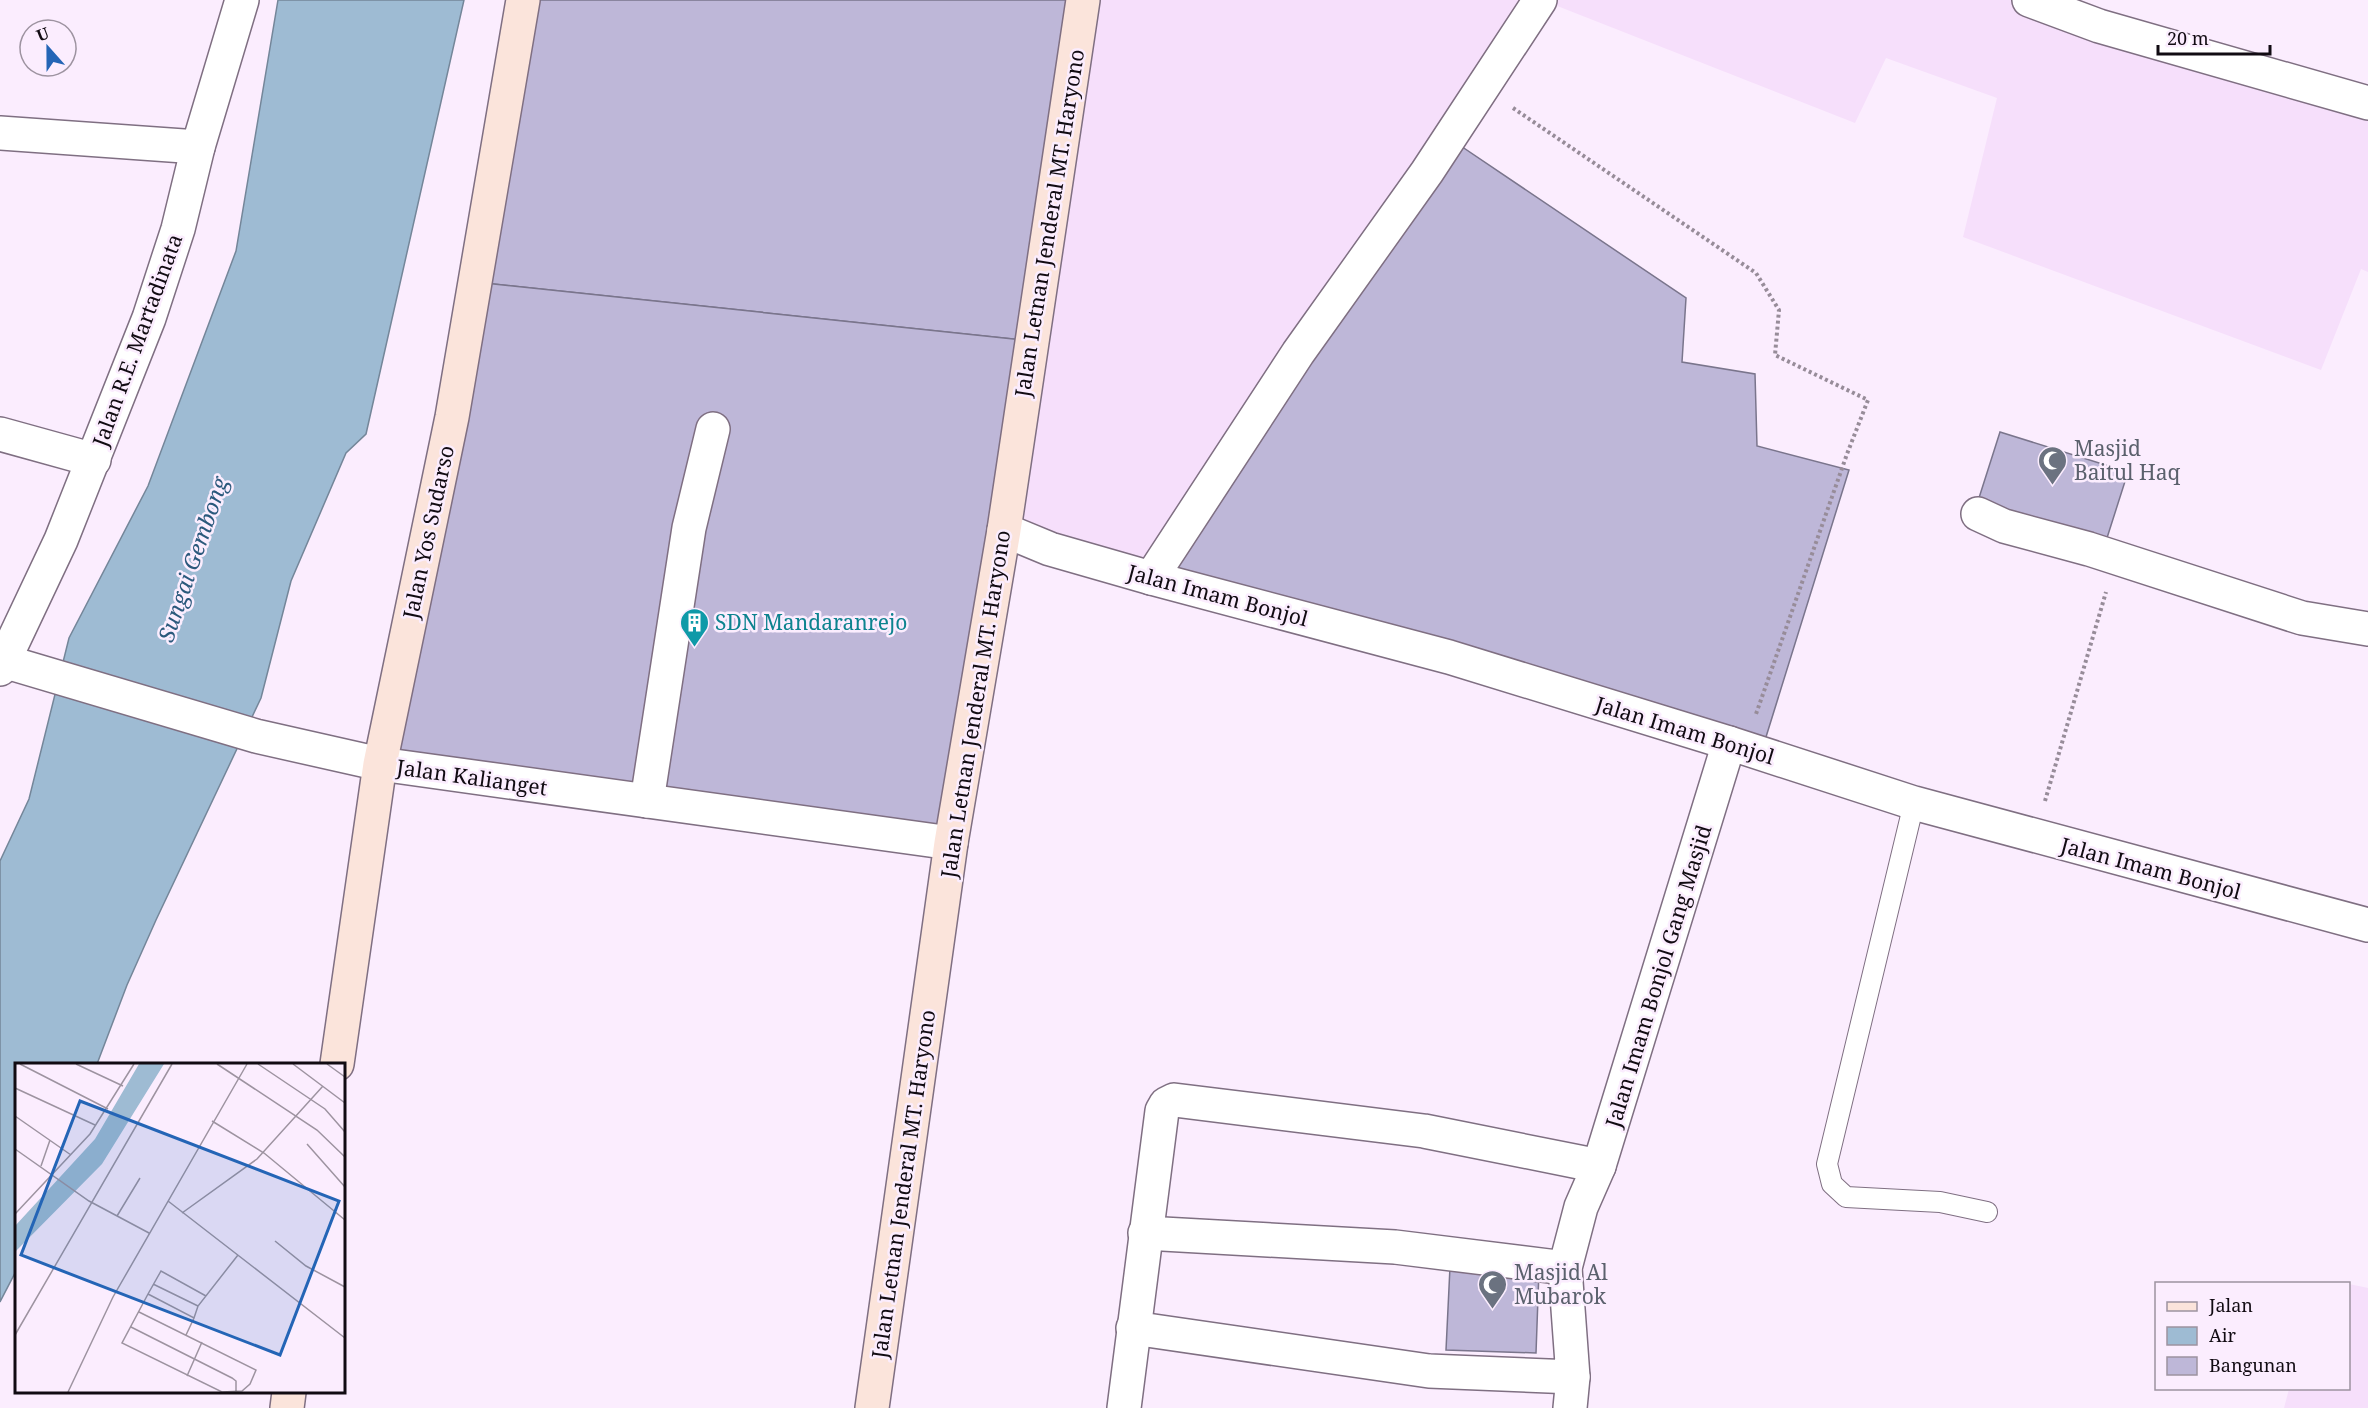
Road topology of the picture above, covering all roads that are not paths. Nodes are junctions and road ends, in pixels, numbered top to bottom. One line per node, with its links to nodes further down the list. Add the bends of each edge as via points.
1 (242, 0): 8 (street, Jalan R.E. Martadinata)
2 (524, 0): 18 (main road, Jalan Yos Sudarso, via 452,417)
3 (1083, 0): 13 (main road, Jalan Letnan Jenderal MT. Haryono)
4 (1540, 0): 14 (street, via 1427,172 1298,353)
5 (2029, 0): 6 (street, via 2099,26)
6 (2368, 102)
7 (0, 133): 8 (street)
8 (198, 147): 11 (street, Jalan R.E. Martadinata, via 153,307)
9 (712, 429): 19 (street, via 689,528)
10 (0, 434): 11 (street)
11 (94, 460): 16 (street, Jalan R.E. Martadinata, via 61,540)
12 (1978, 514): 15 (street, via 2004,526 2302,618)
13 (1004, 530): 14 (street, Jalan Imam Bonjol, via 1050,549); 21 (main road, Jalan Letnan Jenderal MT. Haryono)
14 (1151, 578): 17 (street, Jalan Imam Bonjol, via 1449,657)
15 (2368, 629)
16 (1, 663): 18 (street, Jalan Kalianget, via 256,736)
17 (1737, 745): 20 (street, Jalan Imam Bonjol); 24 (street, Jalan Imam Bonjol Gang Masjid)
18 (380, 764): 19 (street, Jalan Kalianget); 23 (main road, Jalan Yos Sudarso)
19 (647, 801): 21 (street, Jalan Kalianget)
20 (1914, 804): 22 (street, Jalan Imam Bonjol); 25 (lane, via 1827,1164 1832,1184 1846,1197 1940,1202)
21 (951, 843): 32 (main road, Jalan Letnan Jenderal MT. Haryono)
22 (2368, 925)
23 (337, 1063)
24 (1599, 1166): 26 (street, via 1425,1131 1174,1100 1162,1111); 27 (street, Jalan Imam Bonjol Gang Masjid, via 1581,1207)
25 (1987, 1212)
26 (1145, 1233): 27 (street, via 1395,1247); 28 (street)
27 (1565, 1268): 30 (street, Jalan Imam Bonjol Gang Masjid)
28 (1133, 1328): 30 (street); 33 (street)
29 (289, 1393): 31 (main road)
30 (1571, 1393)
31 (287, 1408)
32 (872, 1408)
33 (1124, 1408)

